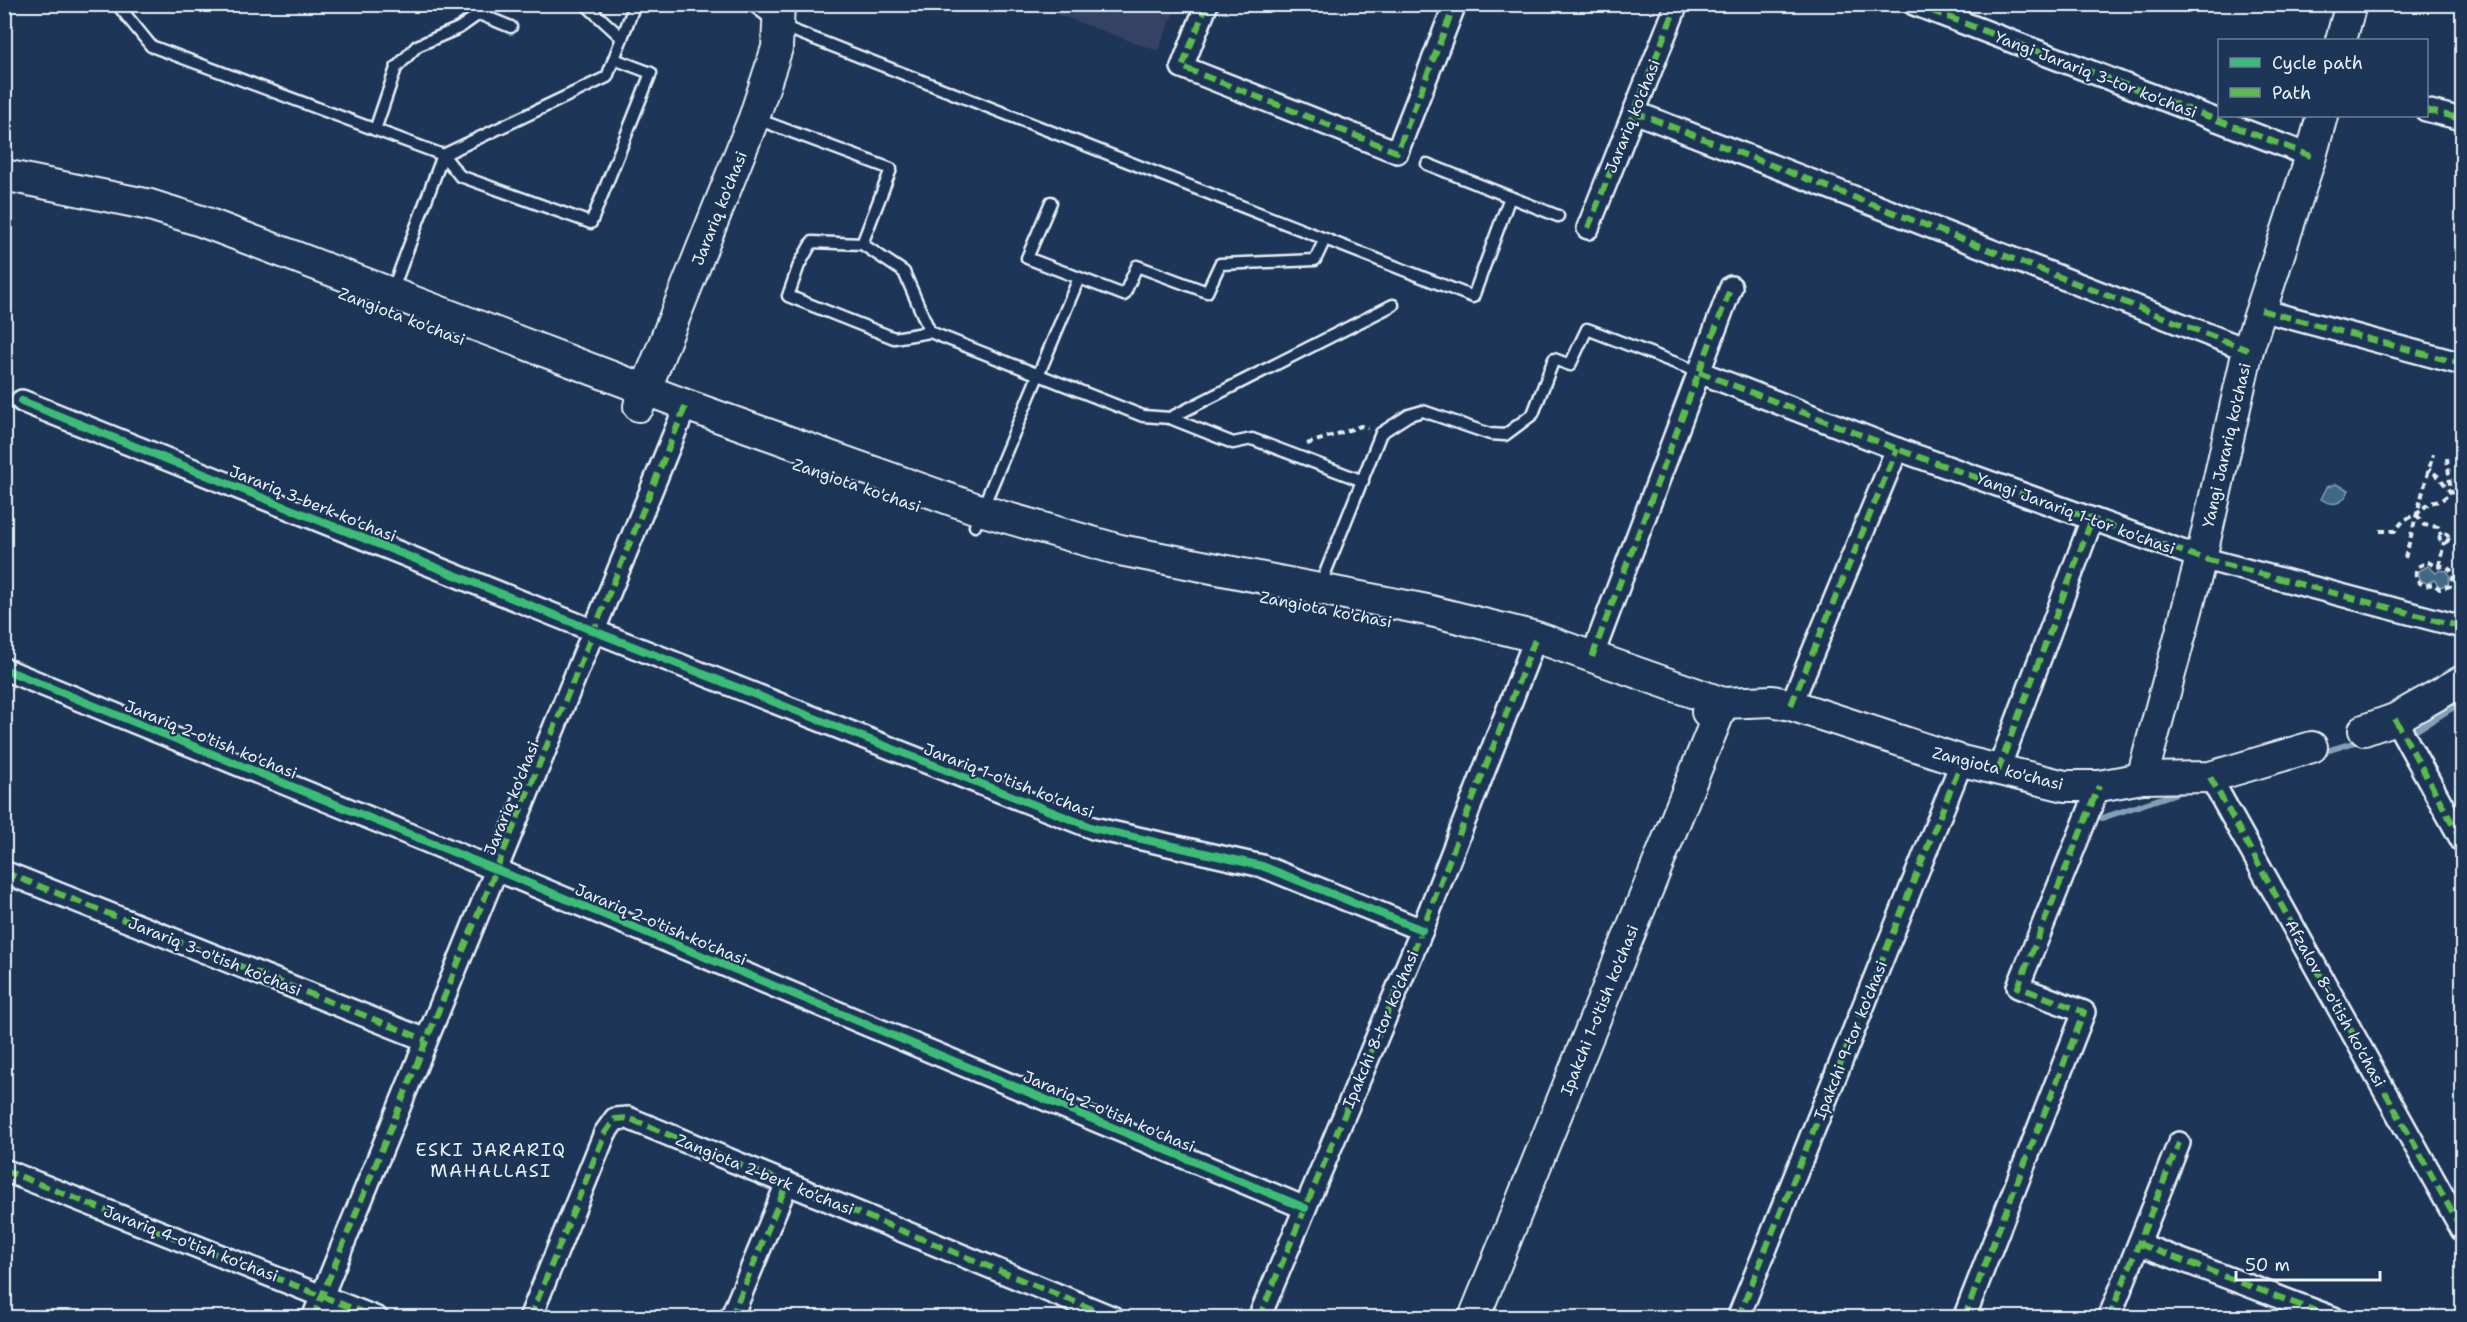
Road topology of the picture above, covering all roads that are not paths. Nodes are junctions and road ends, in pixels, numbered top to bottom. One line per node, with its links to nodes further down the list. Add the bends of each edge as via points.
1 (117, 4): 21 (lane, via 151,46)
2 (585, 4): 13 (lane)
3 (635, 4): 13 (lane)
4 (751, 4): 11 (lane)
5 (1207, 4): 6 (street, via 1182,67 1397,152)
6 (1455, 4)
7 (1677, 4): 17 (street, Jarariq ko'chasi)
8 (1914, 4): 23 (street, Yangi Jarariq 3-tor ko'chasi)
9 (2351, 4): 14 (main road)
10 (480, 9): 12 (lane); 21 (lane, via 459,28 417,46 396,68)
11 (779, 15): 19 (main road, Jarariq ko'chasi, via 774,57); 31 (lane)
12 (511, 27)
13 (622, 39): 15 (lane)
14 (2341, 39)
15 (614, 59): 22 (lane, via 607,77); 22 (lane, via 651,73 591,223 460,176)
16 (2428, 110): 20 (street)
17 (1634, 112): 30 (street, Jarariq ko'chasi); 39 (street)
18 (2322, 117): 23 (main road, Yangi Jarariq ko'chasi)
19 (754, 118): 32 (lane, via 891,169); 43 (main road, Jarariq ko'chasi)
20 (2463, 119)
21 (375, 130): 22 (lane)
22 (443, 155): 35 (lane)
23 (2311, 156): 37 (main road, Yangi Jarariq ko'chasi)
24 (1427, 164): 27 (lane)
25 (4, 175): 35 (main road, Zangiota ko'chasi, via 150,205 201,221)
26 (4, 192): 35 (main road, Zangiota ko'chasi, via 143,220)
27 (1510, 197): 29 (lane); 31 (lane, via 1473,297)
28 (1051, 202): 33 (lane, via 1027,258)
29 (1558, 216)
30 (1588, 228)
31 (1325, 239): 33 (lane, via 1315,260 1220,264 1207,292 1137,266 1124,295)
32 (862, 244): 38 (lane, via 904,272); 38 (lane, via 812,242 788,296 894,338)
33 (1079, 278): 42 (lane)
34 (1731, 287): 41 (street)
35 (389, 302): 43 (main road, Zangiota ko'chasi)
36 (1393, 305): 46 (lane)
37 (2261, 310): 39 (main road, Yangi Jarariq ko'chasi); 40 (street)
38 (930, 332): 42 (lane)
39 (2248, 350): 51 (main road, Yangi Jarariq ko'chasi)
40 (2463, 364)
41 (1699, 372): 47 (street, Yangi Jarariq 1-tor ko'chasi); 48 (lane, via 1587,329 1570,365 1554,359 1533,414 1505,435 1490,434 1423,411 1409,415 1381,433); 56 (street)
42 (1038, 374): 46 (lane, via 1143,416); 49 (lane)
43 (642, 398): 45 (main road, Zangiota ko'chasi)
44 (22, 401): 54 (street, Jarariq 3-berk ko'chasi)
45 (683, 413): 49 (main road, Zangiota ko'chasi); 54 (street, Jarariq ko'chasi)
46 (1170, 418): 48 (lane, via 1233,443 1252,439)
47 (1897, 448): 50 (street, Yangi Jarariq 1-tor ko'chasi); 59 (street)
48 (1363, 481): 52 (lane)
49 (977, 518): 52 (main road, Zangiota ko'chasi)
50 (2092, 519): 51 (street, Yangi Jarariq 1-tor ko'chasi); 65 (street)
51 (2201, 558): 53 (street, Yangi Jarariq 1-tor ko'chasi); 67 (main road, Yangi Jarariq ko'chasi)
52 (1316, 597): 55 (main road, Zangiota ko'chasi, via 1427,610)
53 (2463, 627)
54 (594, 630): 70 (street, Jarariq ko'chasi); 72 (street, Jarariq 1-o'tish ko'chasi, via 1094,828 1262,866)
55 (1533, 645): 56 (main road, Zangiota ko'chasi); 60 (main road, Zangiota ko'chasi); 72 (street, Ipakchi 8-tor ko'chasi)
56 (1593, 657): 60 (main road, Zangiota ko'chasi)
57 (4, 669): 70 (street, Jarariq 2-o'tish ko'chasi)
58 (2463, 681): 61 (main road)
59 (1791, 705): 60 (main road, Zangiota ko'chasi, via 1772,701); 64 (main road, Zangiota ko'chasi)
60 (1711, 710): 87 (main road, Ipakchi 1-o'tish ko'chasi); 88 (main road, Ipakchi 1-o'tish ko'chasi)
61 (2395, 719): 62 (main road); 69 (street)
62 (2364, 730)
63 (2312, 747): 66 (main road, Zangiota ko'chasi)
64 (1962, 761): 65 (main road, Zangiota ko'chasi); 89 (street, Ipakchi 9-tor ko'chasi)
65 (1998, 771): 68 (main road, Zangiota ko'chasi, via 2065,786)
66 (2210, 777): 67 (main road, Zangiota ko'chasi); 78 (street, Afzalov 8-o'tish ko'chasi)
67 (2142, 778): 68 (main road, Zangiota ko'chasi)
68 (2099, 786): 90 (street, via 2018,987 2084,1012)
69 (2463, 841)
70 (497, 870): 73 (street, Jarariq ko'chasi); 77 (street, Jarariq 2-o'tish ko'chasi)
71 (4, 872): 73 (street, Jarariq 3-o'tish ko'chasi)
72 (1422, 930): 77 (street, Ipakchi 8-tor ko'chasi)
73 (426, 1040): 80 (street, Jarariq ko'chasi)
74 (2180, 1143): 79 (street)
75 (4, 1170): 80 (street, Jarariq 4-o'tish ko'chasi)
76 (787, 1183): 83 (street, Zangiota 2-berk ko'chasi, via 628,1118 615,1119 605,1133); 84 (street); 85 (street, Zangiota 2-berk ko'chasi)
77 (1305, 1208): 86 (street, Ipakchi 8-tor ko'chasi)
78 (2463, 1230)
79 (2139, 1244): 91 (street); 92 (street)
80 (322, 1295): 81 (street, Jarariq ko'chasi); 82 (street, Jarariq 4-o'tish ko'chasi)
81 (312, 1317)
82 (377, 1317)
83 (530, 1317)
84 (731, 1317)
85 (1114, 1317)
86 (1259, 1317)
87 (1456, 1317)
88 (1474, 1317)
89 (1738, 1317)
90 (1964, 1317)
91 (2109, 1317)
92 (2334, 1317)

